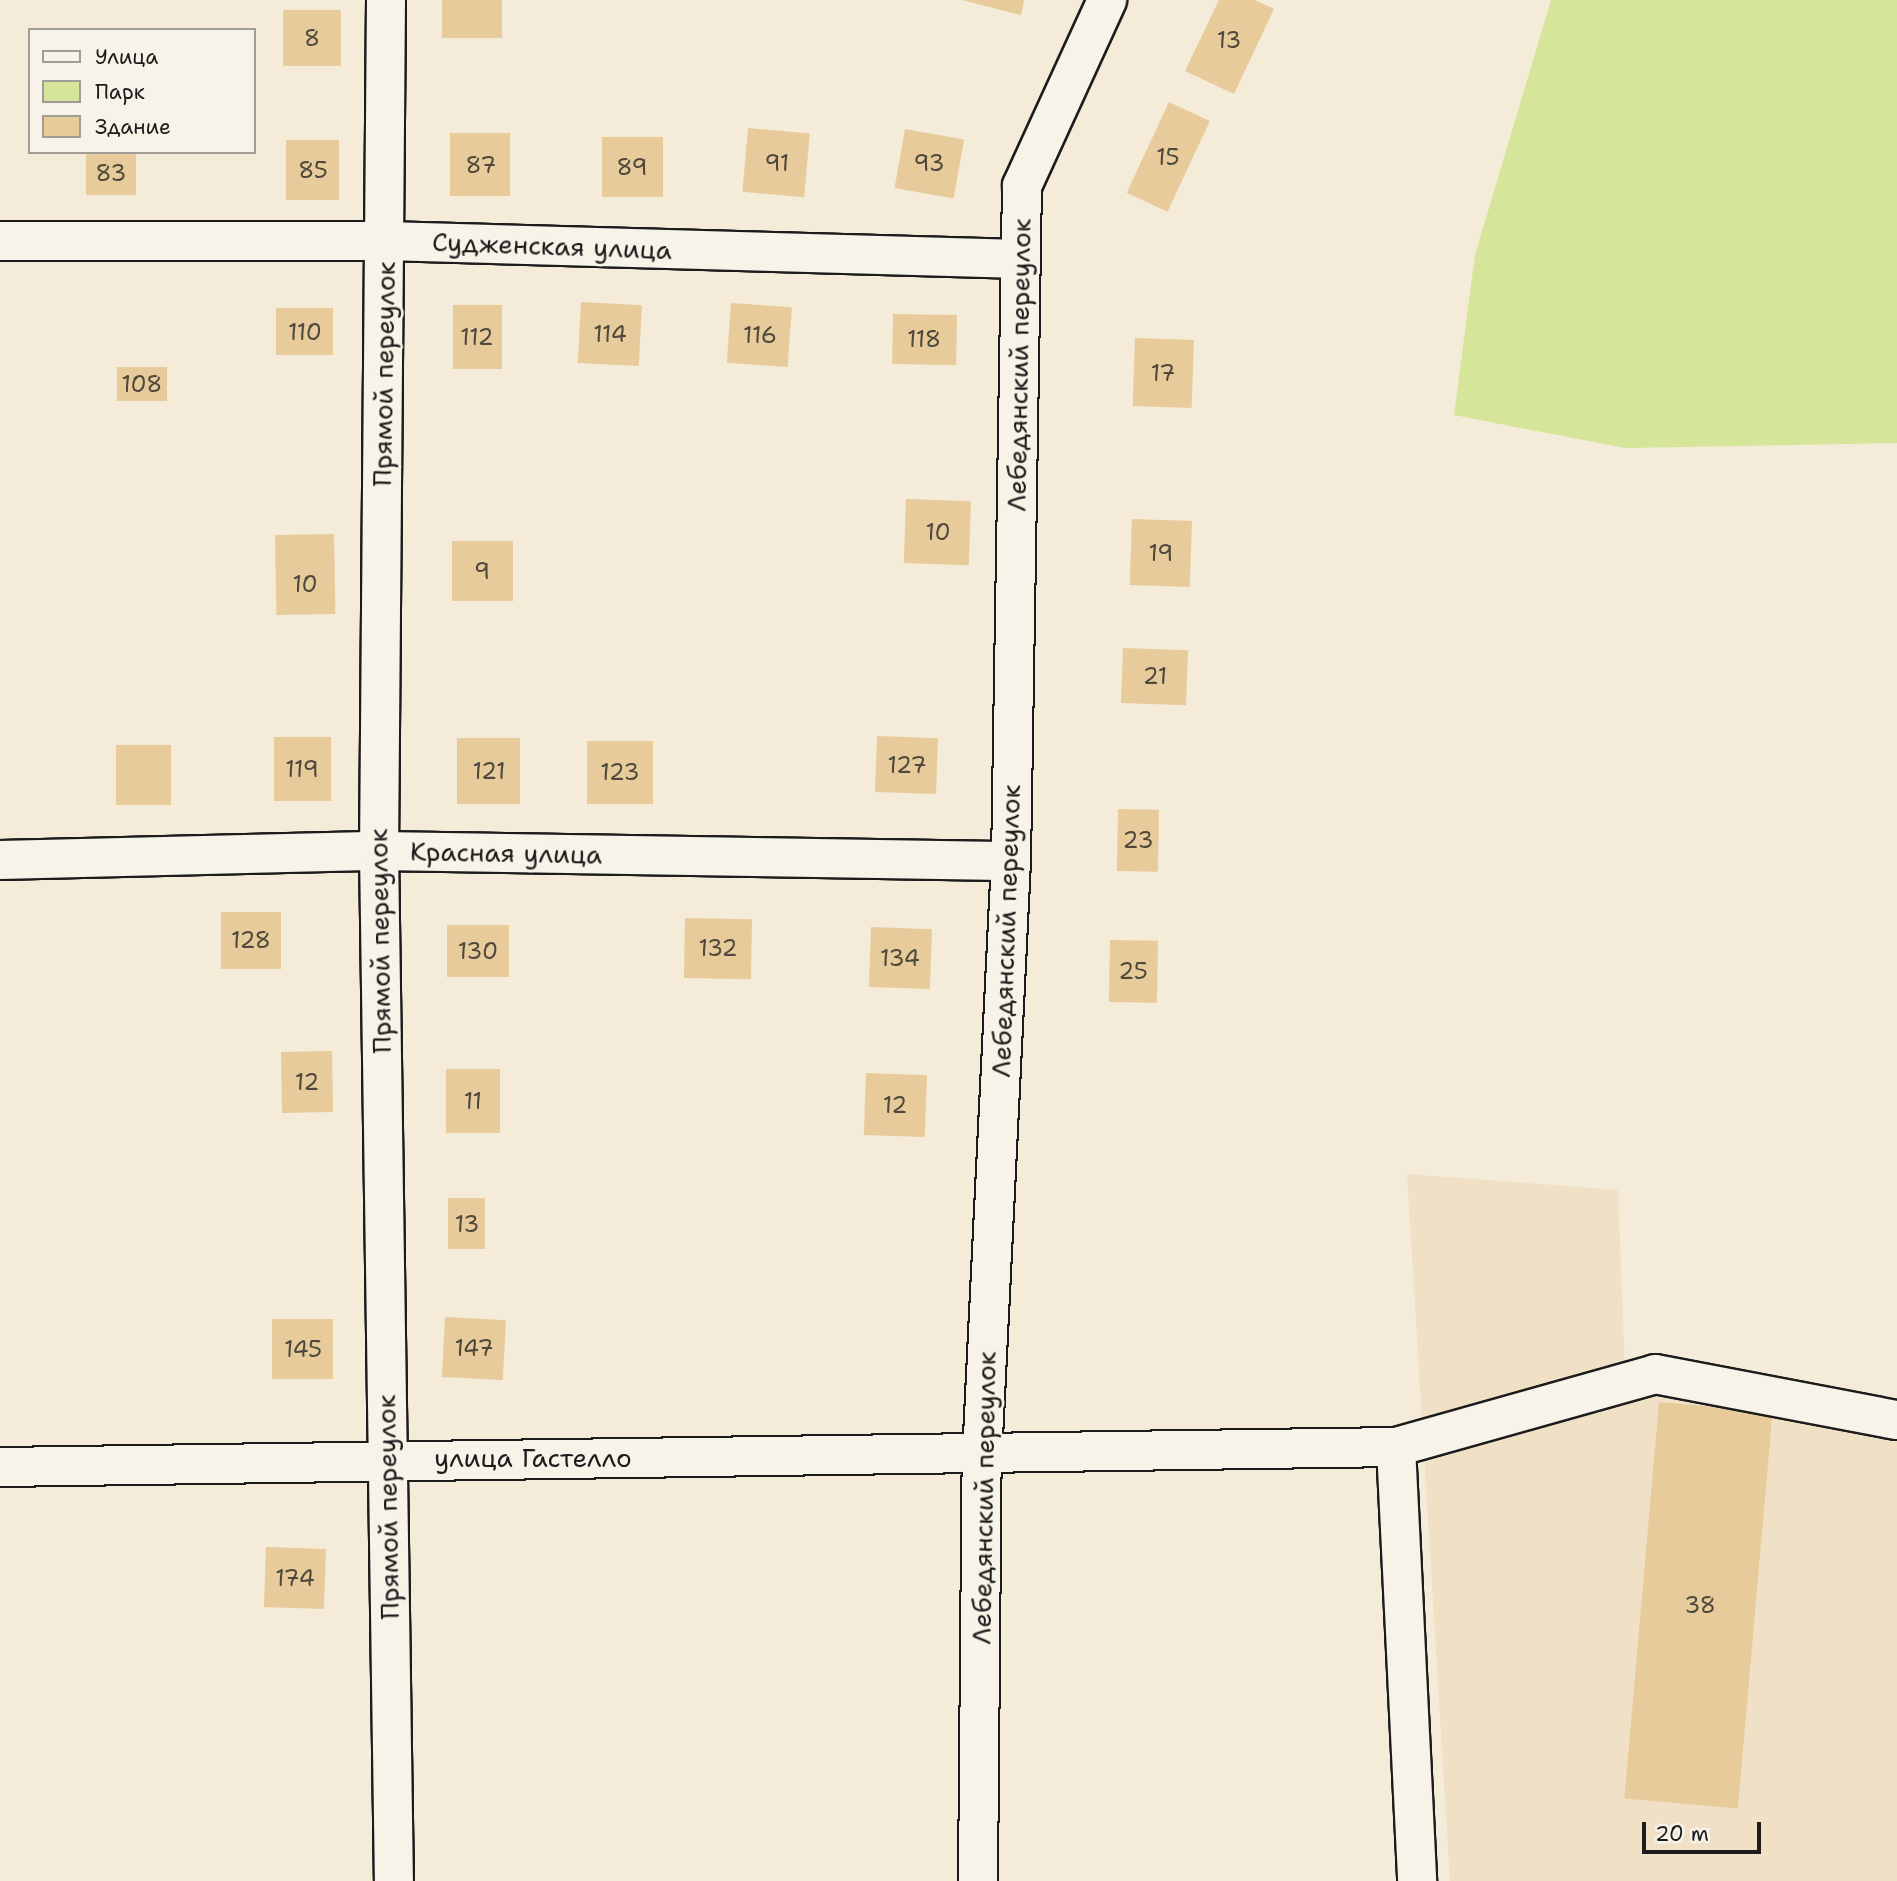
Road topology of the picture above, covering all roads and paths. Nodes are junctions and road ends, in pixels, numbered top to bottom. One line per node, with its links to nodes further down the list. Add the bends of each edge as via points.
1 (386, 0): 4 (street, Прямой переулок)
2 (1107, 0): 5 (street, Лебедянский переулок, via 1022,186)
3 (0, 241): 4 (street, Судженская улица)
4 (385, 241): 5 (street, Судженская улица); 6 (street, Прямой переулок)
5 (1021, 260): 8 (street, Лебедянский переулок)
6 (379, 851): 7 (street, Красная улица); 8 (street, Красная улица); 11 (street, Прямой переулок)
7 (0, 860)
8 (1012, 861): 12 (street, Лебедянский переулок)
9 (1897, 1420): 10 (street, улица Гастелло, via 1655,1374)
10 (1396, 1447): 12 (street, улица Гастелло); 16 (street)
11 (387, 1458): 12 (street, улица Гастелло); 13 (street, улица Гастелло); 14 (street, Прямой переулок)
12 (982, 1458): 15 (street, Лебедянский переулок)
13 (0, 1467)
14 (394, 1881)
15 (978, 1881)
16 (1417, 1881)

